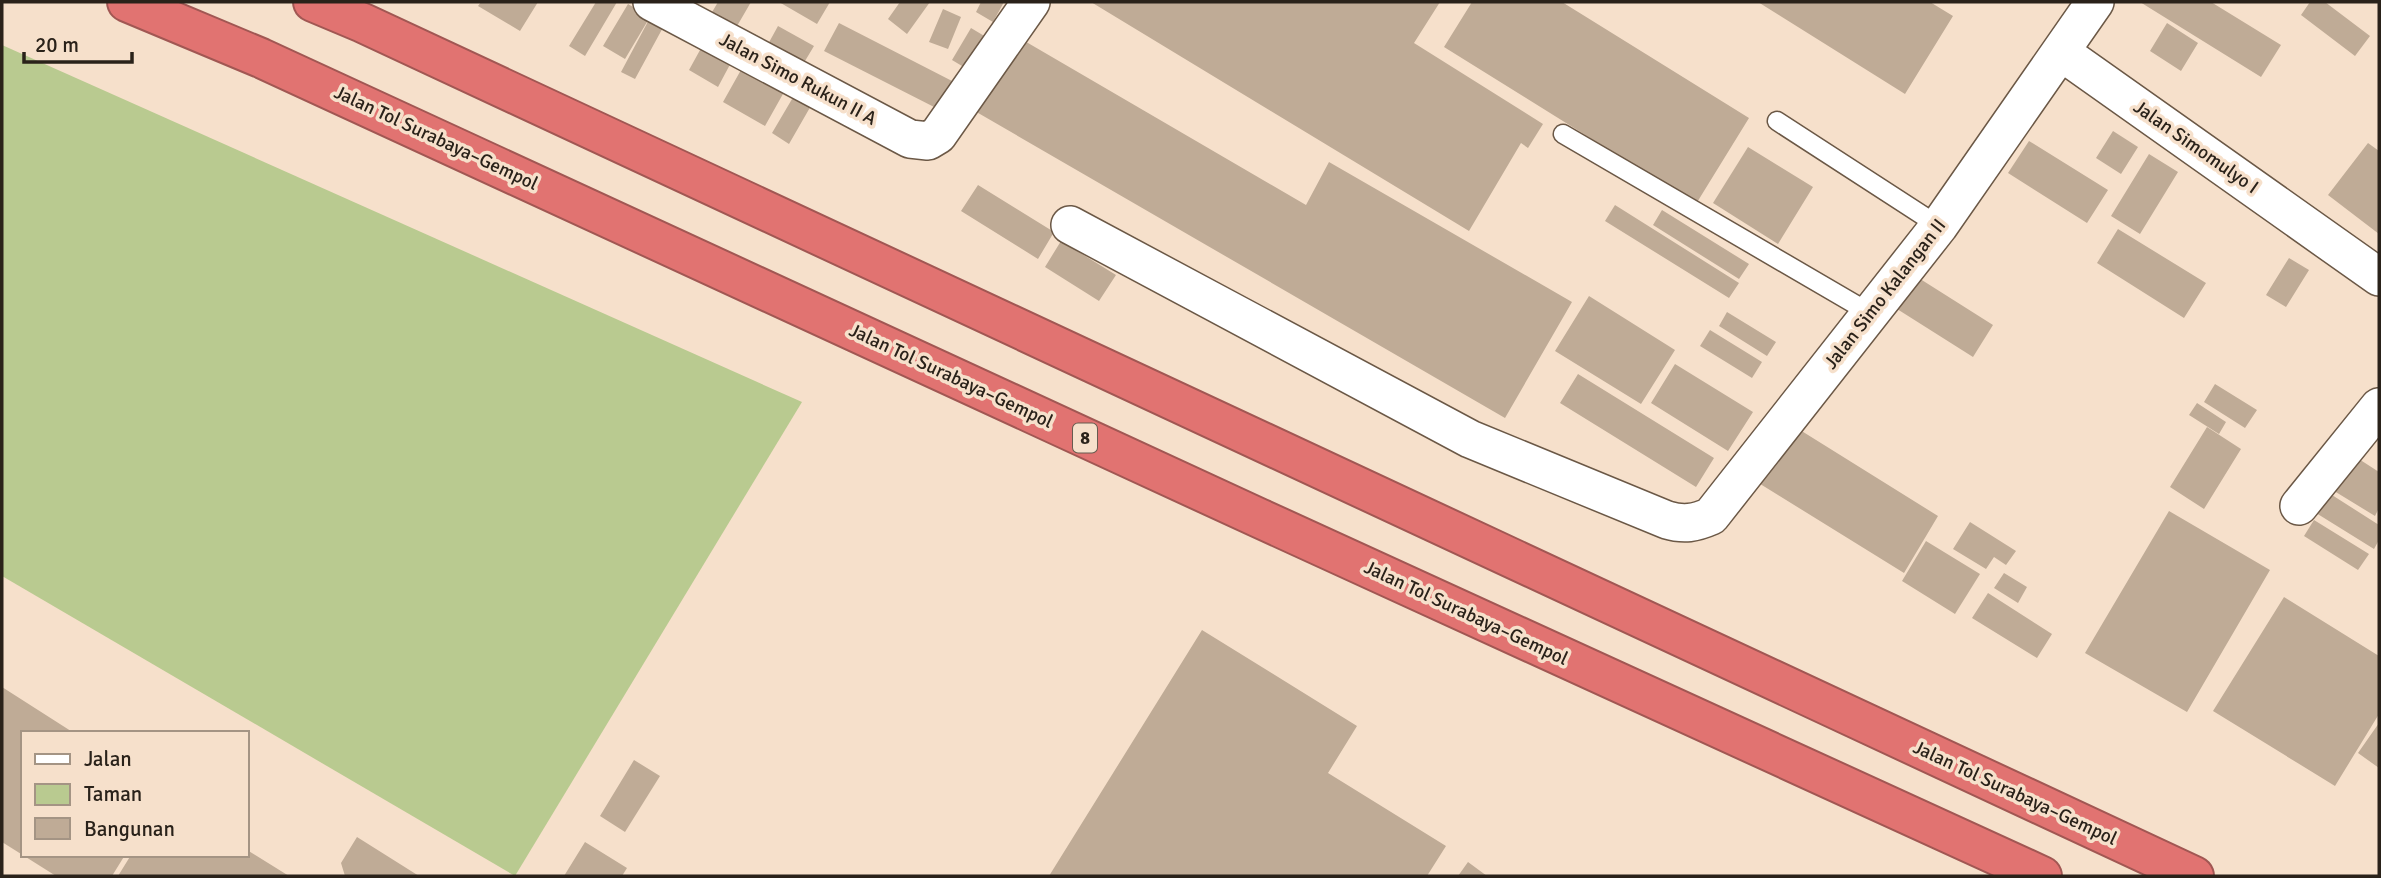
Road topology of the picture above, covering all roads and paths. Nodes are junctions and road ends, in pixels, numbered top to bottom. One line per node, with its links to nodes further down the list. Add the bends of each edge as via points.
1 (127, 2): 15 (highway, Jalan Tol Surabaya–Gempol / 8, via 261,58)
2 (313, 2): 16 (highway, Jalan Tol Surabaya–Gempol)
3 (1029, 2): 5 (street, Jalan Simo Rukun II A, via 939,135 928,141 910,139)
4 (2095, 2): 6 (street)
5 (666, 5)
6 (2061, 51): 10 (street, Jalan Simo Kalangan II); 11 (street, Jalan Simomulyo I)
7 (1777, 121): 10 (lane)
8 (1563, 134): 12 (lane)
9 (1070, 225): 12 (street, Jalan Simo Kalangan II, via 1470,439 1680,524 1711,516)
10 (1939, 226): 12 (street, Jalan Simo Kalangan II)
11 (2379, 277)
12 (1870, 313)
13 (2379, 407): 14 (street)
14 (2299, 506)
15 (2042, 876)
16 (2194, 876)

